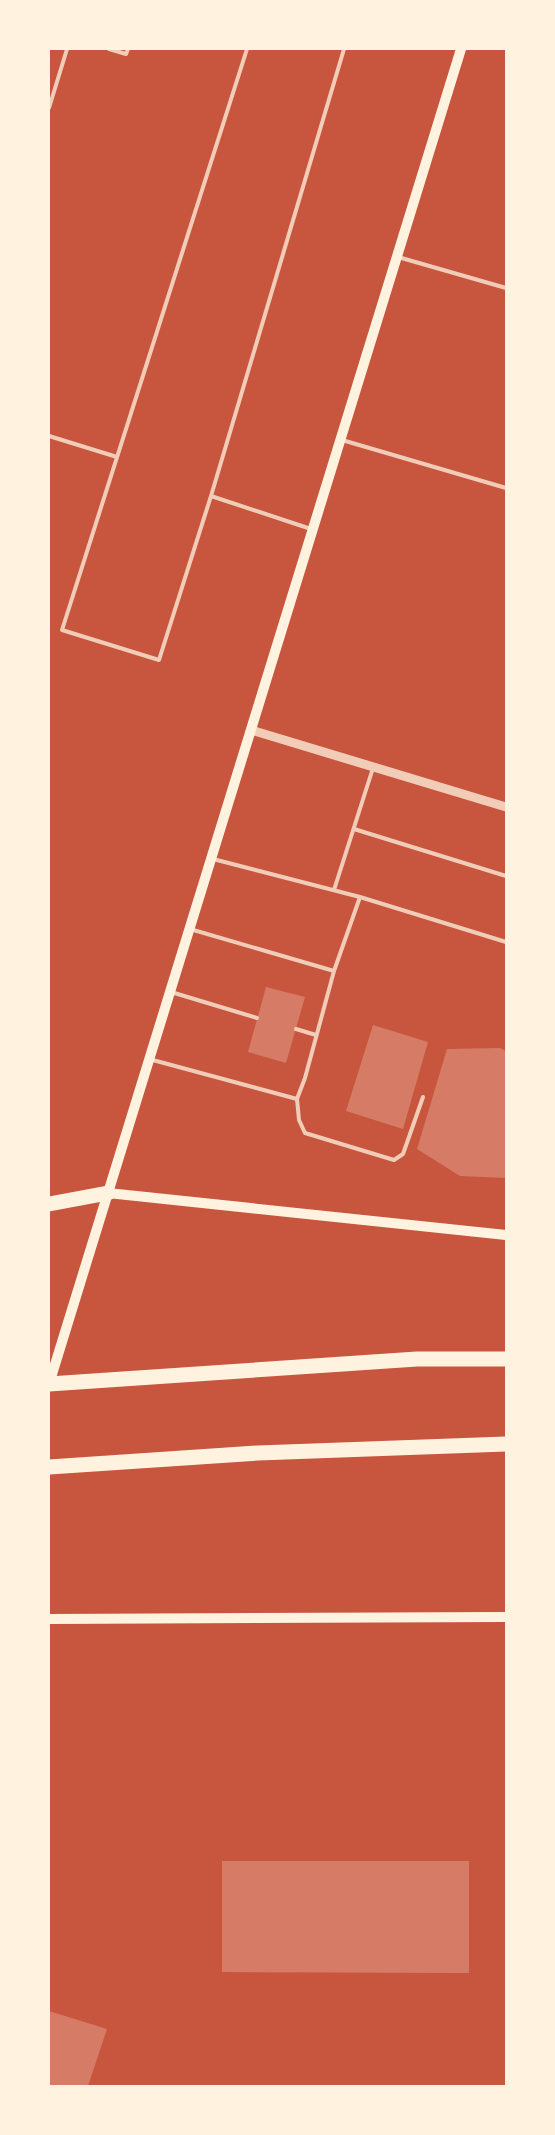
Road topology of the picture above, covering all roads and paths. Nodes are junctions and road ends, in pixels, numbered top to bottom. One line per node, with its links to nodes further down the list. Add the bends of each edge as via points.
1 (67, 49): 7 (lane)
2 (108, 49): 3 (lane, via 126,54)
3 (128, 49)
4 (246, 49): 12 (lane)
5 (344, 49): 14 (lane)
6 (462, 49): 8 (main road)
7 (49, 108)
8 (397, 257): 9 (lane); 11 (main road)
9 (506, 288)
10 (49, 436): 12 (lane)
11 (340, 440): 13 (lane); 15 (main road)
12 (116, 457): 14 (lane, via 62,630 159,660)
13 (506, 488)
14 (211, 496): 15 (lane)
15 (313, 529): 16 (main road)
16 (251, 730): 17 (street); 20 (main road)
17 (374, 766): 18 (street); 19 (lane)
18 (506, 808)
19 (354, 829): 21 (lane); 22 (lane)
20 (211, 859): 22 (lane); 24 (main road)
21 (506, 876)
22 (334, 890): 23 (lane)
23 (360, 897): 25 (lane); 26 (lane)
24 (189, 929): 26 (lane); 27 (main road)
25 (506, 942)
26 (334, 971): 30 (lane)
27 (169, 992): 28 (lane); 31 (main road)
28 (257, 1018)
29 (296, 1029): 30 (lane)
30 (316, 1035): 33 (lane)
31 (149, 1059): 33 (lane); 34 (main road)
32 (423, 1097): 33 (lane, via 403,1154 394,1160 305,1132 299,1120)
33 (297, 1099)
34 (108, 1193): 35 (highway); 36 (main road); 38 (main road)
35 (49, 1204)
36 (506, 1235)
37 (506, 1359): 38 (highway, via 417,1359)
38 (49, 1384)
39 (506, 1444): 40 (highway, via 258,1453)
40 (49, 1467)
41 (506, 1617): 42 (main road)
42 (49, 1620)

